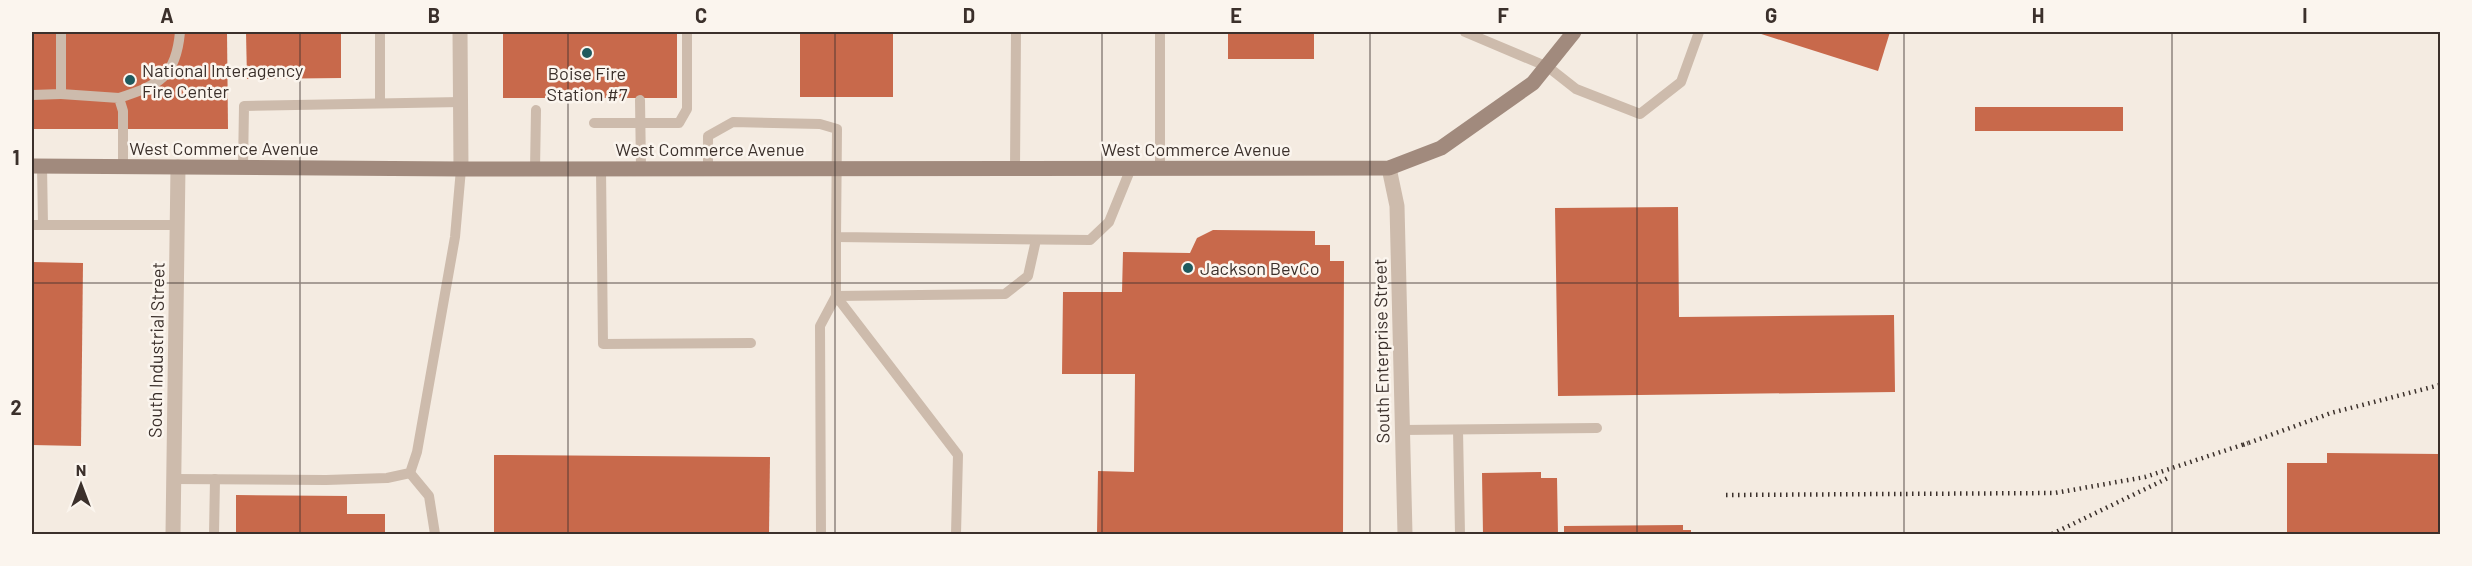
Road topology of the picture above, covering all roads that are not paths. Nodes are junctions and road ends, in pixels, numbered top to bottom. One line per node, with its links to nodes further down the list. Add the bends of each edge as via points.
1 (62, 32): 12 (lane)
2 (180, 32): 14 (lane, via 166,76 153,87)
3 (380, 32): 17 (lane)
4 (460, 32): 16 (street)
5 (687, 32): 20 (lane, via 684,117 679,123)
6 (1016, 32): 28 (lane)
7 (1160, 32): 30 (lane)
8 (1465, 32): 11 (lane)
9 (1574, 32): 11 (street)
10 (1699, 32): 11 (lane, via 1681,82 1640,114 1576,89)
11 (1548, 67): 31 (street, via 1533,83 1441,148)
12 (61, 94): 13 (lane); 14 (lane)
13 (32, 95)
14 (119, 98): 22 (lane, via 123,111)
15 (640, 100): 20 (lane)
16 (461, 102): 17 (lane); 32 (street)
17 (380, 103): 24 (lane, via 244,106)
18 (536, 110): 33 (lane)
19 (594, 123): 20 (lane)
20 (640, 123): 25 (lane)
21 (37, 166): 22 (street, West Commerce Avenue); 35 (lane)
22 (123, 166): 23 (street, West Commerce Avenue)
23 (178, 167): 24 (street, West Commerce Avenue); 36 (street, South Industrial Street)
24 (243, 167): 32 (street, West Commerce Avenue)
25 (640, 168): 26 (street, West Commerce Avenue); 34 (street, West Commerce Avenue)
26 (708, 168): 27 (street, West Commerce Avenue); 27 (lane, via 708,136 733,122 820,124 837,129)
27 (835, 168): 28 (street, West Commerce Avenue); 37 (lane)
28 (1015, 168): 29 (street, West Commerce Avenue)
29 (1131, 168): 30 (street, West Commerce Avenue); 38 (lane, via 1109,222 1090,240)
30 (1160, 168): 31 (street, West Commerce Avenue)
31 (1389, 168): 42 (street, South Enterprise Street, via 1398,206)
32 (461, 169): 33 (street, West Commerce Avenue); 44 (lane, via 455,237)
33 (536, 169): 34 (street, West Commerce Avenue)
34 (601, 169): 40 (lane, via 603,344)
35 (37, 225): 36 (lane)
36 (177, 225): 45 (street, South Industrial Street)
37 (836, 237): 38 (lane); 39 (lane)
38 (1036, 240): 39 (lane, via 1028,276 1005,294)
39 (836, 296): 50 (lane, via 820,326); 51 (lane, via 958,455)
40 (751, 343)
41 (1596, 428): 43 (lane)
42 (1403, 430): 43 (lane); 52 (street, South Enterprise Street)
43 (1458, 430): 53 (lane)
44 (410, 473): 46 (lane, via 387,478); 49 (lane, via 429,496)
45 (174, 479): 46 (lane); 47 (street, South Industrial Street)
46 (215, 480): 48 (lane)
47 (173, 534)
48 (214, 534)
49 (435, 534)
50 (821, 534)
51 (956, 534)
52 (1405, 534)
53 (1460, 534)

